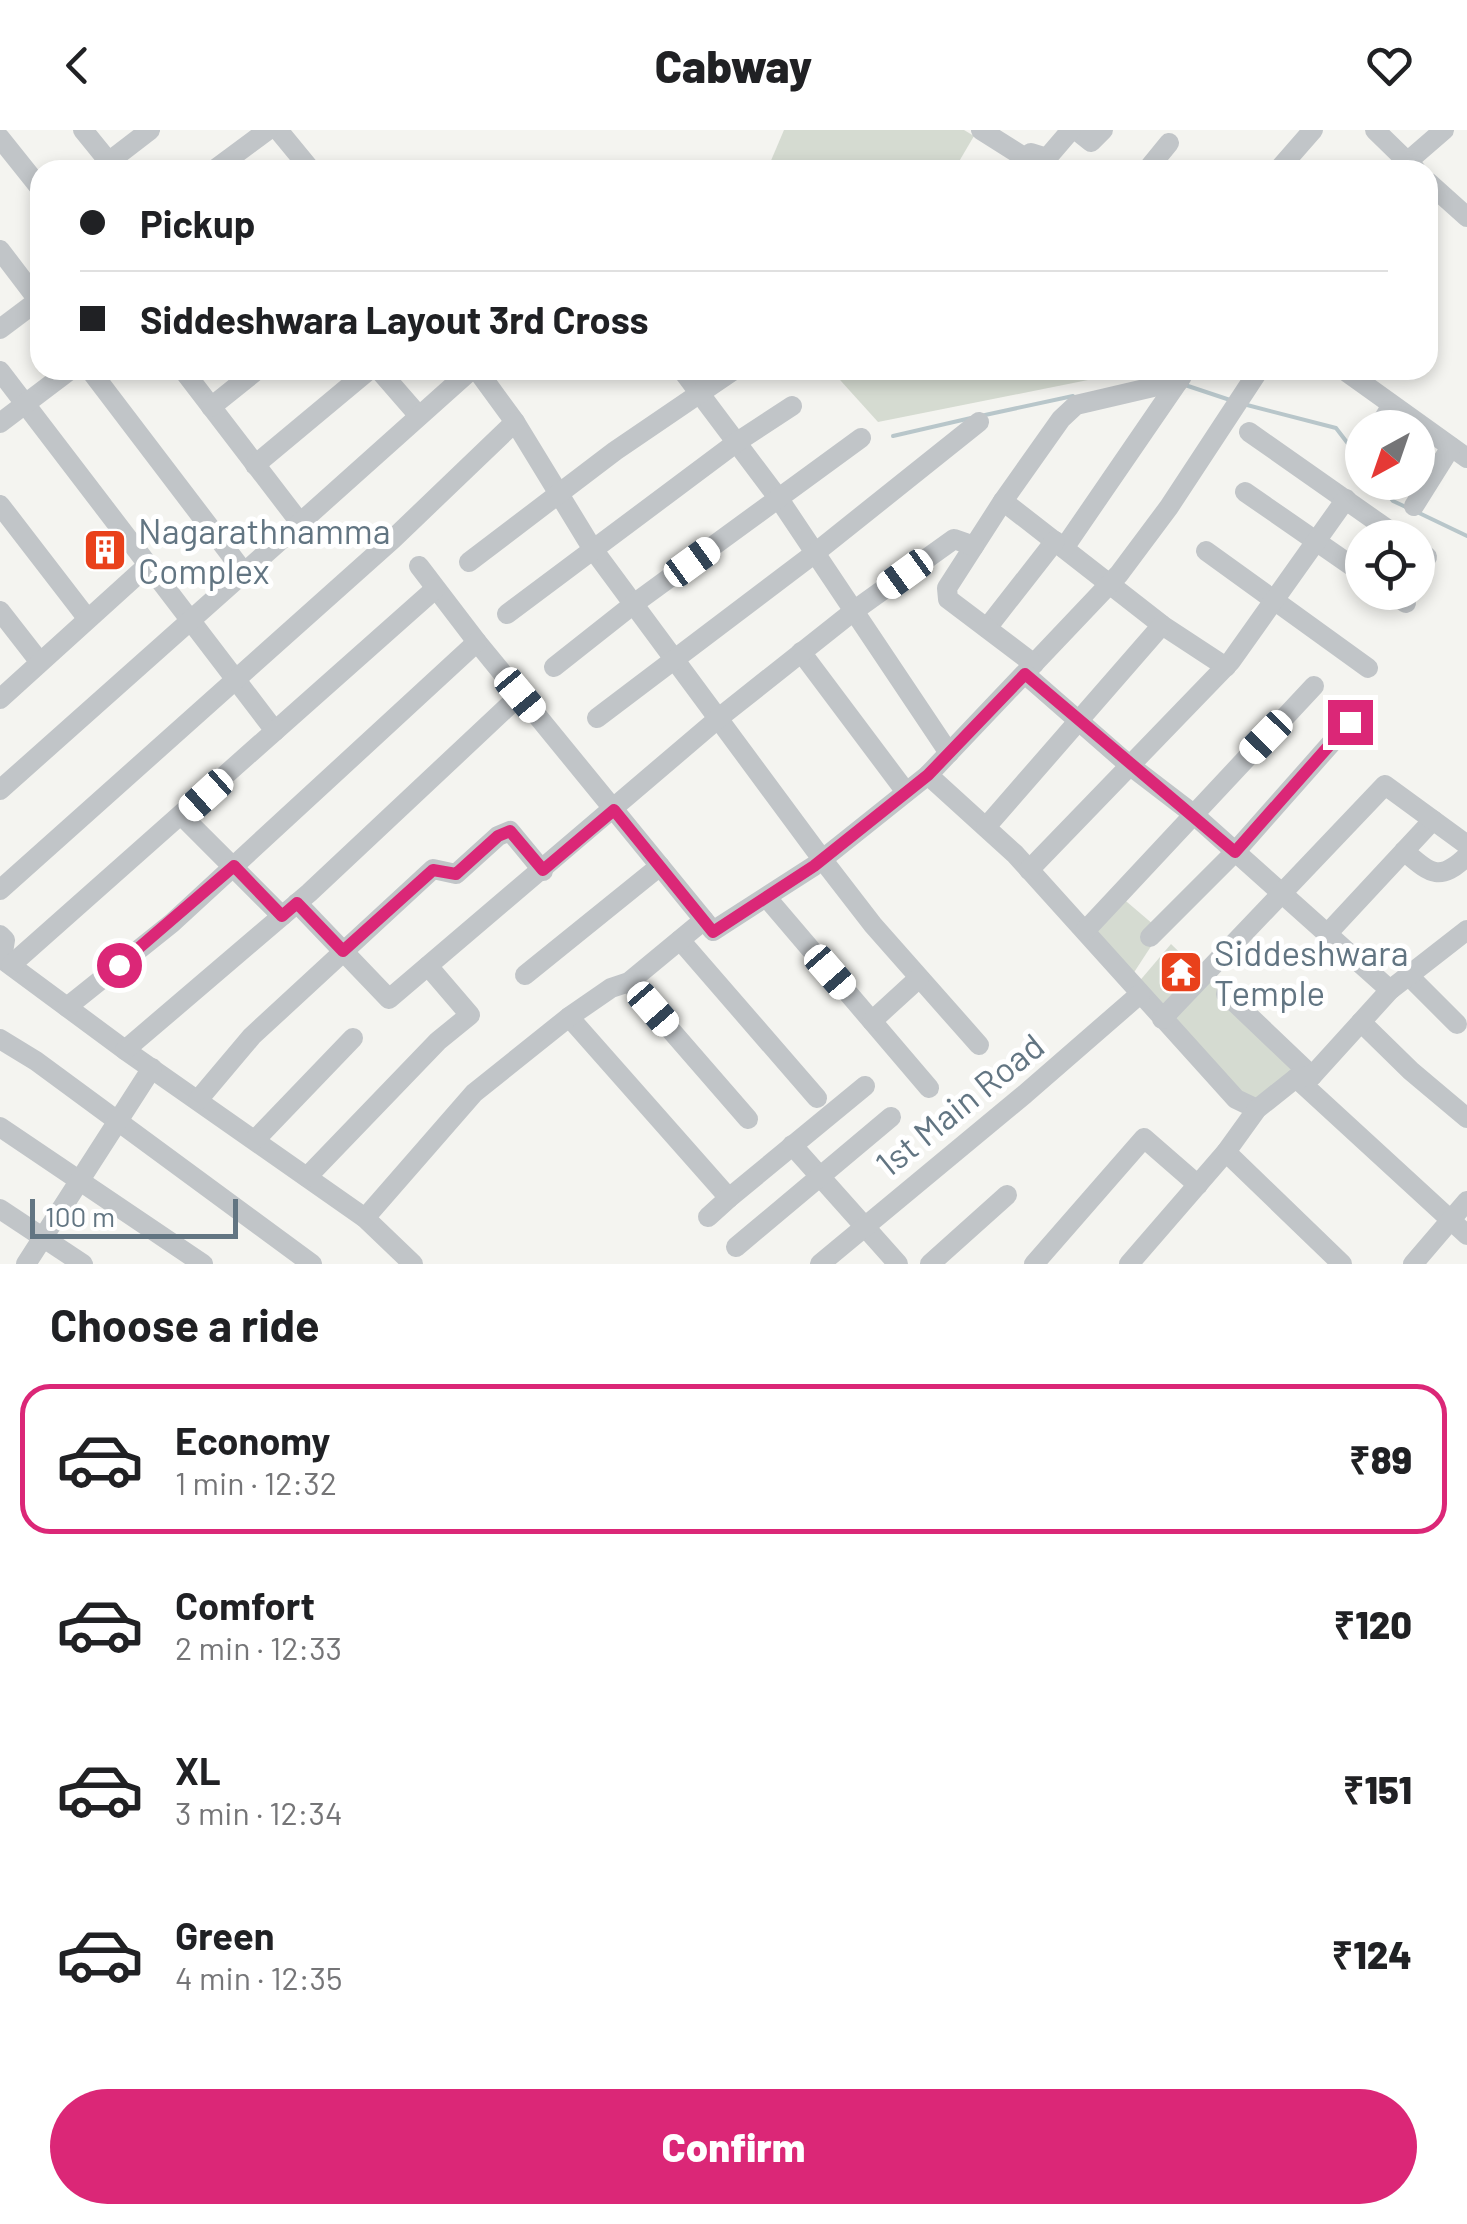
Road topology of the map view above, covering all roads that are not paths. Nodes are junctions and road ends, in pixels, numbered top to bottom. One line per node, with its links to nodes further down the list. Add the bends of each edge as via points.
1 (84, 130): 13 (street)
2 (150, 130): 14 (street)
3 (268, 130): 15 (street)
4 (278, 130): 16 (street)
5 (1074, 130): 6 (street, via 1092,142); 18 (street, via 1047,158 1033,153)
6 (1102, 130)
7 (1313, 130): 20 (street)
8 (1444, 130): 22 (street)
9 (1379, 131): 21 (street)
10 (990, 133): 17 (street)
11 (0, 138): 23 (street)
12 (1168, 143): 19 (street)
13 (100, 160)
14 (111, 160)
15 (228, 160)
16 (304, 160)
17 (1023, 160)
18 (1031, 160)
19 (1154, 160)
20 (1287, 160)
21 (1406, 160)
22 (1416, 160)
23 (30, 176)
24 (1438, 191): 25 (street)
25 (1467, 216)
26 (0, 250): 27 (street)
27 (30, 288)
28 (30, 307): 29 (street)
29 (0, 329)
30 (0, 372): 46 (street)
31 (57, 380): 46 (street)
32 (98, 380): 81 (street)
33 (190, 380): 49 (street)
34 (245, 380): 49 (street)
35 (357, 380): 59 (street)
36 (388, 380): 51 (street)
37 (462, 380): 51 (street)
38 (482, 380): 52 (street)
39 (690, 380): 45 (street)
40 (721, 380): 45 (street)
41 (1168, 380): 66 (street, via 1076,406)
42 (1179, 380): 72 (street)
43 (1252, 380): 82 (street)
44 (1358, 380): 47 (street)
45 (701, 395): 57 (street); 61 (street)
46 (25, 404): 54 (street); 79 (street)
47 (1392, 404): 50 (street); 58 (street)
48 (792, 406): 57 (street)
49 (211, 407): 59 (street)
50 (1388, 410)
51 (419, 416): 70 (street)
52 (515, 422): 61 (street); 101 (street)
53 (979, 422): 76 (street)
54 (0, 423)
55 (1249, 432): 62 (street)
56 (860, 438): 63 (street)
57 (736, 442): 63 (street); 74 (street)
58 (1459, 452): 68 (street)
59 (255, 465): 70 (street)
60 (1245, 492): 71 (street)
61 (557, 494): 74 (street); 78 (street)
62 (1345, 498)
63 (779, 499): 76 (street); 85 (street)
64 (1345, 500): 71 (street)
65 (1347, 500): 69 (street)
66 (1003, 501): 72 (street); 73 (street)
67 (0, 505): 89 (street)
68 (1414, 506)
69 (1375, 520)
70 (301, 524): 81 (street)
71 (1317, 542): 77 (street); 84 (street)
72 (1060, 544): 82 (street); 92 (street)
73 (974, 546): 86 (street, via 954,539); 92 (street, via 945,595)
74 (592, 548): 85 (street); 88 (street)
75 (1206, 552): 84 (street)
76 (815, 553): 86 (street); 95 (street)
77 (1345, 561)
78 (468, 562)
79 (148, 565): 89 (street); 90 (street)
80 (419, 566): 83 (street)
81 (246, 575): 90 (street)
82 (1110, 582): 91 (street); 100 (street)
83 (435, 589): 93 (street); 109 (street)
84 (1277, 600): 98 (street); 99 (street)
85 (635, 603): 95 (street); 97 (street)
86 (855, 610): 94 (street); 110 (street)
87 (0, 611): 96 (street)
88 (507, 614)
89 (87, 618): 96 (street)
90 (190, 620): 101 (street); 113 (street)
91 (1162, 625): 98 (street); 107 (street)
92 (987, 628): 100 (street)
93 (477, 642): 103 (street); 125 (street)
94 (801, 652): 106 (street); 114 (street)
95 (675, 658): 105 (street); 106 (street)
96 (39, 662): 104 (street)
97 (554, 667)
98 (1226, 667): 111 (street)
99 (1368, 668)
100 (1030, 669): 107 (street); 110 (street)
101 (236, 679): 109 (street); 129 (street)
102 (1314, 686): 116 (street)
103 (520, 695): 115 (street); 132 (street)
104 (0, 699)
105 (598, 718)
106 (720, 718): 115 (street); 124 (street)
107 (1079, 721): 111 (street); 119 (street)
108 (1350, 722): 122 (street)
109 (275, 730): 117 (street)
110 (949, 753): 112 (street)
111 (1128, 764): 116 (street); 128 (street)
112 (928, 775): 114 (street); 119 (street)
113 (2, 786)
114 (906, 792): 124 (street)
115 (614, 810): 126 (street); 127 (street)
116 (1192, 813): 122 (street); 135 (street)
117 (182, 816): 125 (street); 141 (street)
118 (1433, 820): 120 (street); 121 (street); 130 (street, via 1385,785)
119 (986, 827): 128 (street)
120 (1467, 845)
121 (1404, 851): 123 (street, via 1434,873 1448,872); 136 (street)
122 (1235, 852): 130 (street); 138 (street)
123 (1467, 856)
124 (822, 859): 131 (street); 145 (street)
125 (234, 866): 132 (street); 150 (street)
126 (660, 866): 133 (street); 143 (street)
127 (543, 870): 140 (street, via 510,831 456,874 433,870); 142 (street)
128 (1029, 870): 135 (street)
129 (0, 890)
130 (1282, 894): 136 (street); 152 (street)
131 (767, 898): 133 (street, via 713,932); 153 (street)
132 (290, 910): 140 (street); 159 (street)
133 (704, 920): 139 (street)
134 (1467, 930): 144 (street)
135 (1085, 931): 148 (street)
136 (1327, 934): 147 (street)
137 (0, 935): 141 (street)
138 (1150, 937)
139 (680, 940): 146 (street); 164 (street)
140 (343, 951): 142 (street, via 390,999); 165 (street, via 252,1036)
141 (4, 962): 150 (street)
142 (428, 966): 175 (street, via 470,1016)
143 (524, 975)
144 (1408, 975): 147 (street); 155 (street)
145 (919, 978): 153 (street); 158 (street)
146 (629, 982): 151 (street); 169 (street)
147 (1390, 990): 154 (street)
148 (1140, 994): 152 (street); 186 (street, 1st Main Road)
149 (1226, 994): 161 (street)
150 (67, 1007): 159 (street)
151 (569, 1017): 180 (street); 184 (street, via 474,1093)
152 (1162, 1019): 166 (street, via 1236,1099)
153 (872, 1021): 163 (street)
154 (1361, 1022): 161 (street); 168 (street)
155 (1457, 1024)
156 (0, 1038): 170 (street)
157 (353, 1038): 172 (street)
158 (979, 1045)
159 (125, 1050): 160 (street)
160 (152, 1068): 165 (street); 170 (street)
161 (1304, 1077): 166 (street); 185 (street)
162 (865, 1086): 173 (street)
163 (929, 1088)
164 (817, 1098)
165 (198, 1100): 172 (street)
166 (1258, 1108): 174 (street)
167 (892, 1118): 176 (street)
168 (1467, 1118)
169 (748, 1119)
170 (117, 1121): 177 (street); 194 (street)
171 (0, 1126): 177 (street)
172 (255, 1140): 175 (street)
173 (792, 1145): 176 (street); 180 (street)
174 (1226, 1152): 178 (street); 201 (street)
175 (308, 1177): 184 (street)
176 (820, 1177): 186 (street); 189 (street)
177 (79, 1178): 188 (street); 193 (street)
178 (1198, 1186): 190 (street); 199 (street, via 1144,1138)
179 (1007, 1195): 198 (street)
180 (729, 1198): 183 (street)
181 (1467, 1201): 185 (street)
182 (0, 1209): 188 (street)
183 (708, 1217)
184 (366, 1218): 195 (street)
185 (1450, 1220): 187 (street); 202 (street)
186 (863, 1225): 196 (street, 1st Main Road); 197 (street)
187 (1467, 1235)
188 (42, 1237): 191 (street); 192 (street)
189 (736, 1247)
190 (1136, 1256): 200 (street)
191 (26, 1264)
192 (83, 1264)
193 (204, 1264)
194 (312, 1264)
195 (413, 1264)
196 (820, 1264)
197 (898, 1264)
198 (930, 1264)
199 (1034, 1264)
200 (1159, 1264)
201 (1342, 1264)
202 (1413, 1264)

